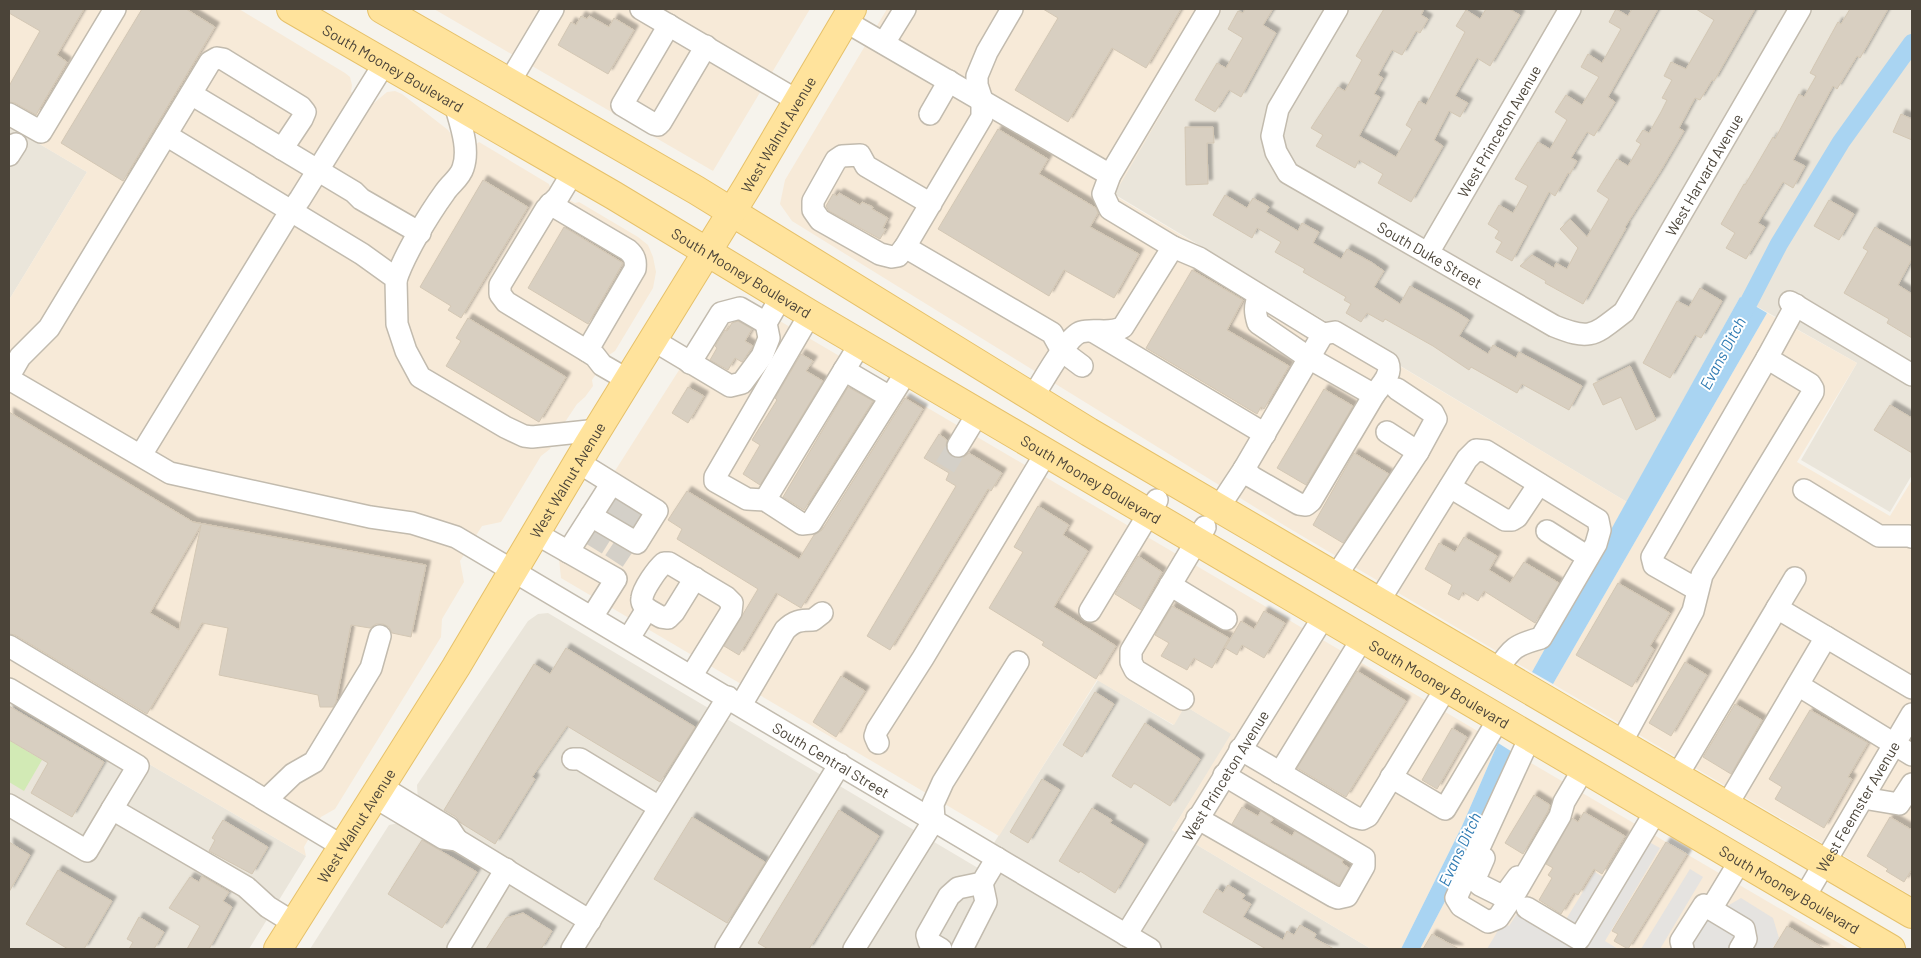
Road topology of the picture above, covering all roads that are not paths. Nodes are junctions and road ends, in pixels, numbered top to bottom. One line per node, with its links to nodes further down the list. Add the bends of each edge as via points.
1 (115, 9): 23 (street, via 41,132)
2 (291, 9): 16 (main road, South Mooney Boulevard)
3 (382, 9): 18 (main road, South Mooney Boulevard)
4 (553, 9): 18 (street)
5 (641, 9): 13 (street)
6 (905, 9): 14 (street)
7 (1012, 9): 20 (street, via 977,76)
8 (1209, 9): 29 (street)
9 (1336, 9): 38 (street, South Duke Street, via 1278,108 1272,136 1276,152 1288,173)
10 (1570, 9): 38 (street, West Princeton Avenue)
11 (1800, 9): 45 (street, West Harvard Avenue, via 1624,312)
12 (849, 15): 14 (street); 21 (main road, West Walnut Avenue)
13 (669, 25): 15 (street); 15 (street, via 622,105 654,124 661,122)
14 (884, 43): 17 (street)
15 (706, 46): 21 (street)
16 (384, 64): 22 (main road, South Mooney Boulevard); 27 (street)
17 (949, 81): 20 (street); 24 (street)
18 (510, 82): 33 (main road, South Mooney Boulevard)
19 (191, 94): 25 (street); 26 (street); 26 (street, via 210,62 217,58 301,107 305,112 302,119)
20 (982, 100): 29 (street); 31 (street, via 982,117)
21 (798, 101): 33 (main road, West Walnut Avenue)
22 (455, 104): 28 (main road, South Mooney Boulevard); 34 (street, via 465,146 463,168)
23 (9, 114)
24 (930, 114)
25 (166, 135): 32 (street); 58 (street, via 49,328 29,346)
26 (282, 150): 27 (street)
27 (318, 171): 32 (street); 34 (street)
28 (573, 172): 30 (street); 36 (main road, South Mooney Boulevard)
29 (1110, 174): 35 (street, via 1103,194 1110,208)
30 (550, 204): 49 (street, via 628,250 636,261 635,269); 49 (street, via 500,285 500,294 511,306)
31 (931, 204): 37 (street); 37 (street, via 866,166 860,155 842,156 836,160 813,201 813,210 820,220 880,254)
32 (291, 211): 39 (street, via 362,254); 71 (street)
33 (732, 212): 36 (main road, West Walnut Avenue); 63 (main road, South Mooney Boulevard)
34 (420, 233): 39 (street)
35 (1173, 247): 40 (street, via 1199,258); 44 (street, via 1124,327 1117,331)
36 (707, 252): 41 (main road, South Mooney Boulevard); 47 (main road, West Walnut Avenue)
37 (898, 252): 50 (street, via 1052,333)
38 (1428, 252): 45 (street, South Duke Street, via 1554,326 1574,334)
39 (396, 280): 65 (street, via 397,324 406,351 420,376 524,436)
40 (1259, 296): 46 (street); 51 (street, via 1255,303 1258,323)
41 (781, 297): 42 (main road, South Mooney Boulevard); 43 (street)
42 (810, 314): 48 (main road, South Mooney Boulevard); 77 (street, via 715,476 715,481 747,499)
43 (766, 323): 53 (street, via 740,308 721,313); 53 (street, via 769,338 762,356 742,383 730,386)
44 (1094, 332): 50 (street, via 1075,335); 67 (street)
45 (1597, 333)
46 (1323, 334): 51 (street); 61 (street, via 1335,332 1388,363 1388,374)
47 (653, 340): 53 (street); 59 (main road, West Walnut Avenue)
48 (860, 344): 55 (street); 56 (main road, South Mooney Boulevard)
49 (587, 350): 59 (street, via 602,365)
50 (1062, 351): 54 (street); 63 (street)
51 (1310, 358): 61 (street); 67 (street)
52 (1767, 358): 57 (street, via 1793,304); 90 (street, via 1652,557 1654,565); 90 (street, via 1814,389 1702,575)
53 (690, 363)
54 (1082, 366)
55 (844, 370): 62 (street); 77 (street)
56 (907, 371): 62 (street); 64 (main road, South Mooney Boulevard)
57 (1912, 375)
58 (9, 378): 71 (street, South Central Street)
59 (628, 380): 65 (main road, West Walnut Avenue)
60 (1397, 389): 69 (street, via 1427,408 1436,419)
61 (1374, 395): 73 (street, via 1306,505 1252,477)
62 (890, 397): 77 (street, via 811,523 802,524)
63 (1032, 398): 79 (main road, South Mooney Boulevard)
64 (978, 413): 68 (street); 70 (main road, South Mooney Boulevard)
65 (598, 430): 72 (main road, West Walnut Avenue)
66 (1387, 432): 69 (street)
67 (1265, 434): 73 (street)
68 (958, 446)
69 (1418, 452): 86 (street)
70 (1046, 453): 78 (main road, South Mooney Boulevard); 117 (street, via 877,730)
71 (141, 455): 85 (street, South Central Street, via 170,473 439,530)
72 (578, 462): 81 (main road, West Walnut Avenue); 83 (street)
73 (1244, 469): 79 (street)
74 (1539, 484): 75 (street, via 1522,512 1512,520 1504,520); 75 (street, via 1486,451 1476,450); 84 (street, via 1598,520 1600,530)
75 (1450, 487): 91 (street)
76 (1804, 490): 82 (street, via 1878,536)
77 (765, 500)
78 (1153, 506): 79 (main road, South Mooney Boulevard); 94 (street)
79 (1207, 525): 86 (main road, via 1307,584 1315,585); 89 (street); 96 (main road, South Mooney Boulevard)
80 (1547, 531): 84 (street)
81 (536, 534): 83 (street); 85 (main road, West Walnut Avenue)
82 (1911, 535)
83 (610, 536): 97 (street)
84 (1588, 557): 105 (street, via 1541,638 1522,643 1510,651)
85 (513, 571): 97 (street, South Central Street); 129 (main road, West Walnut Avenue)
86 (1336, 576): 91 (main road)
87 (695, 578): 93 (street, via 668,618); 93 (street, via 664,563 644,592 643,605); 106 (street, via 732,603 731,612)
88 (1795, 578): 92 (street)
89 (1170, 585): 98 (street); 111 (street, via 1135,642 1131,662 1135,670)
90 (1698, 590): 116 (street, via 1693,611)
91 (1379, 601): 105 (main road)
92 (1777, 608): 100 (street); 126 (street)
93 (647, 609): 101 (street)
94 (1090, 611)
95 (822, 613): 112 (street, via 813,620 792,623)
96 (1324, 616): 102 (main road, South Mooney Boulevard); 116 (main road, via 1335,605 1346,604 1471,677); 119 (street, West Princeton Avenue)
97 (592, 617): 101 (street, South Central Street)
98 (1226, 619)
99 (380, 636): 131 (street, via 371,668 314,762 292,774)
100 (1826, 637): 107 (street); 109 (street)
101 (628, 638): 106 (street, South Central Street)
102 (1362, 639): 108 (main road, South Mooney Boulevard); 124 (street)
103 (9, 646): 131 (street)
104 (1018, 662): 139 (street, via 943,782 933,804)
105 (1497, 670): 116 (main road)
106 (692, 676): 112 (street, South Central Street)
107 (1798, 685): 118 (street); 134 (street)
108 (1446, 688): 114 (main road, South Mooney Boulevard); 127 (street)
109 (1912, 688)
110 (9, 690): 136 (street, via 138,766)
111 (1183, 699)
112 (734, 701): 122 (street, South Central Street); 135 (street)
113 (1912, 714): 118 (street, West Feemster Avenue)
114 (1498, 720): 115 (main road, South Mooney Boulevard); 127 (street, via 1445,809)
115 (1530, 737): 123 (main road, South Mooney Boulevard); 140 (street)
116 (1615, 740): 126 (main road)
117 (878, 743)
118 (1894, 743): 120 (street); 130 (street, West Feemster Avenue)
119 (1240, 749): 124 (street); 125 (street, West Princeton Avenue)
120 (1912, 754)
121 (573, 759): 135 (street, via 580,759)
122 (840, 764): 139 (street, South Central Street); 159 (street)
123 (1584, 768): 132 (street); 137 (main road, South Mooney Boulevard)
124 (1280, 773): 127 (street, via 1362,819 1368,816)
125 (1224, 775): 138 (street, West Princeton Avenue); 138 (street, via 1364,858 1364,866 1347,896 1333,896)
126 (1677, 776): 134 (main road)
127 (1391, 777)
128 (1912, 784): 130 (street, via 1899,804)
129 (376, 791): 141 (main road, West Walnut Avenue); 145 (street, via 444,838 457,840)
130 (1863, 798): 144 (street, West Feemster Avenue)
131 (266, 800): 141 (street)
132 (1564, 801): 140 (street, via 1516,881 1500,895 1476,881 1493,839); 140 (street, via 1560,816 1517,890 1498,918 1488,922 1461,906 1456,898)
133 (9, 805): 136 (street, via 86,851)
134 (1727, 805): 144 (main road)
135 (659, 808): 151 (street)
136 (112, 809): 152 (street, via 246,887 268,907)
137 (1656, 811): 143 (main road, South Mooney Boulevard); 155 (street)
138 (1197, 818): 153 (street, West Princeton Avenue)
139 (934, 820): 142 (street, South Central Street); 160 (street)
140 (1489, 828)
141 (342, 846): 152 (main road, West Walnut Avenue)
142 (997, 858): 146 (street); 153 (street, South Central Street)
143 (1740, 861): 147 (main road, South Mooney Boulevard); 149 (street)
144 (1825, 862): 147 (street, West Feemster Avenue); 150 (main road)
145 (506, 869): 151 (street); 157 (street)
146 (982, 883): 161 (street, via 958,888 949,896 927,935 929,942); 162 (street, via 986,902)
147 (1804, 898): 154 (main road, South Mooney Boulevard)
148 (1527, 908): 155 (street)
149 (1711, 909): 164 (street, via 1704,905 1681,941); 165 (street, via 1744,929 1746,939)
150 (1912, 914)
151 (590, 921): 158 (street)
152 (294, 923): 156 (main road, West Walnut Avenue)
153 (1126, 935): 163 (street, South Central Street)
154 (1862, 942): 166 (main road, South Mooney Boulevard)
155 (1577, 944)
156 (278, 949)
157 (458, 949)
158 (572, 949)
159 (726, 949)
160 (854, 949)
161 (941, 949)
162 (962, 949)
163 (1150, 949)
164 (1684, 949)
165 (1740, 949)
166 (1891, 949)

